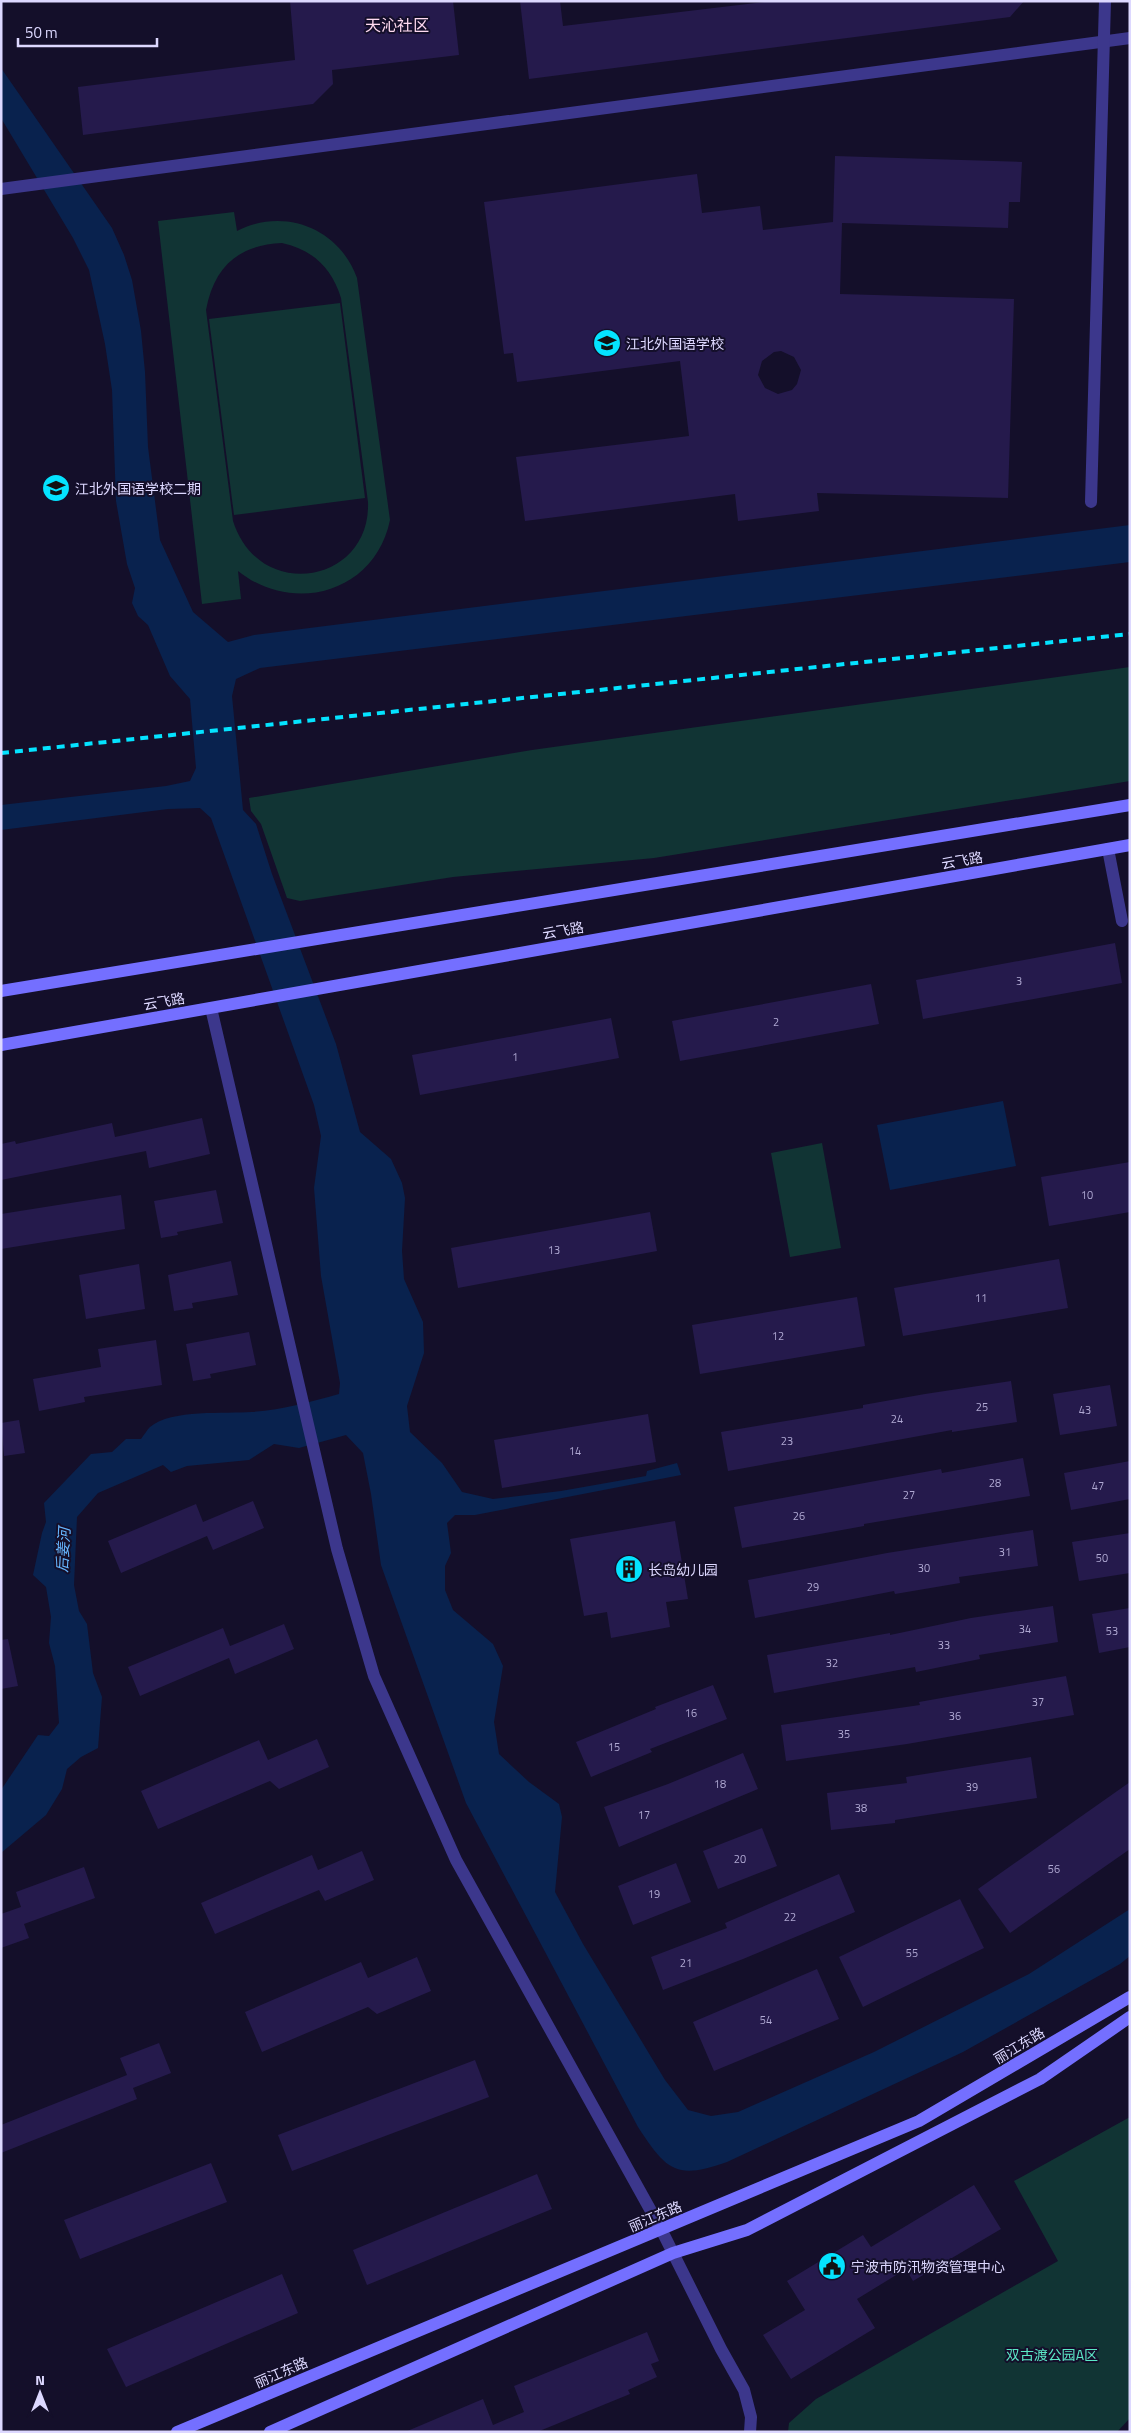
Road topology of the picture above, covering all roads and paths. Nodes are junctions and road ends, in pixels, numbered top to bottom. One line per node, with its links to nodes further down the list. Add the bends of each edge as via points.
1 (1105, 1): 3 (street)
2 (1130, 38): 3 (street)
3 (1104, 41): 4 (street); 5 (street)
4 (1, 189)
5 (1091, 502)
6 (1130, 805): 10 (main road, 云飞路)
7 (1130, 845): 8 (main road, 云飞路)
8 (1108, 849): 9 (street); 11 (main road, 云飞路)
9 (1122, 921)
10 (1, 991)
11 (211, 1008): 12 (main road, 云飞路); 15 (street, via 337,1550 374,1676 456,1860)
12 (1, 1045)
13 (1130, 1997): 15 (main road, 丽江东路, via 919,2121)
14 (1130, 2017): 16 (main road, via 1040,2079 747,2230)
15 (661, 2229): 16 (street); 17 (main road, 丽江东路)
16 (673, 2253): 18 (main road); 19 (street, via 744,2390 751,2417)
17 (176, 2432)
18 (270, 2432)
19 (750, 2432)

